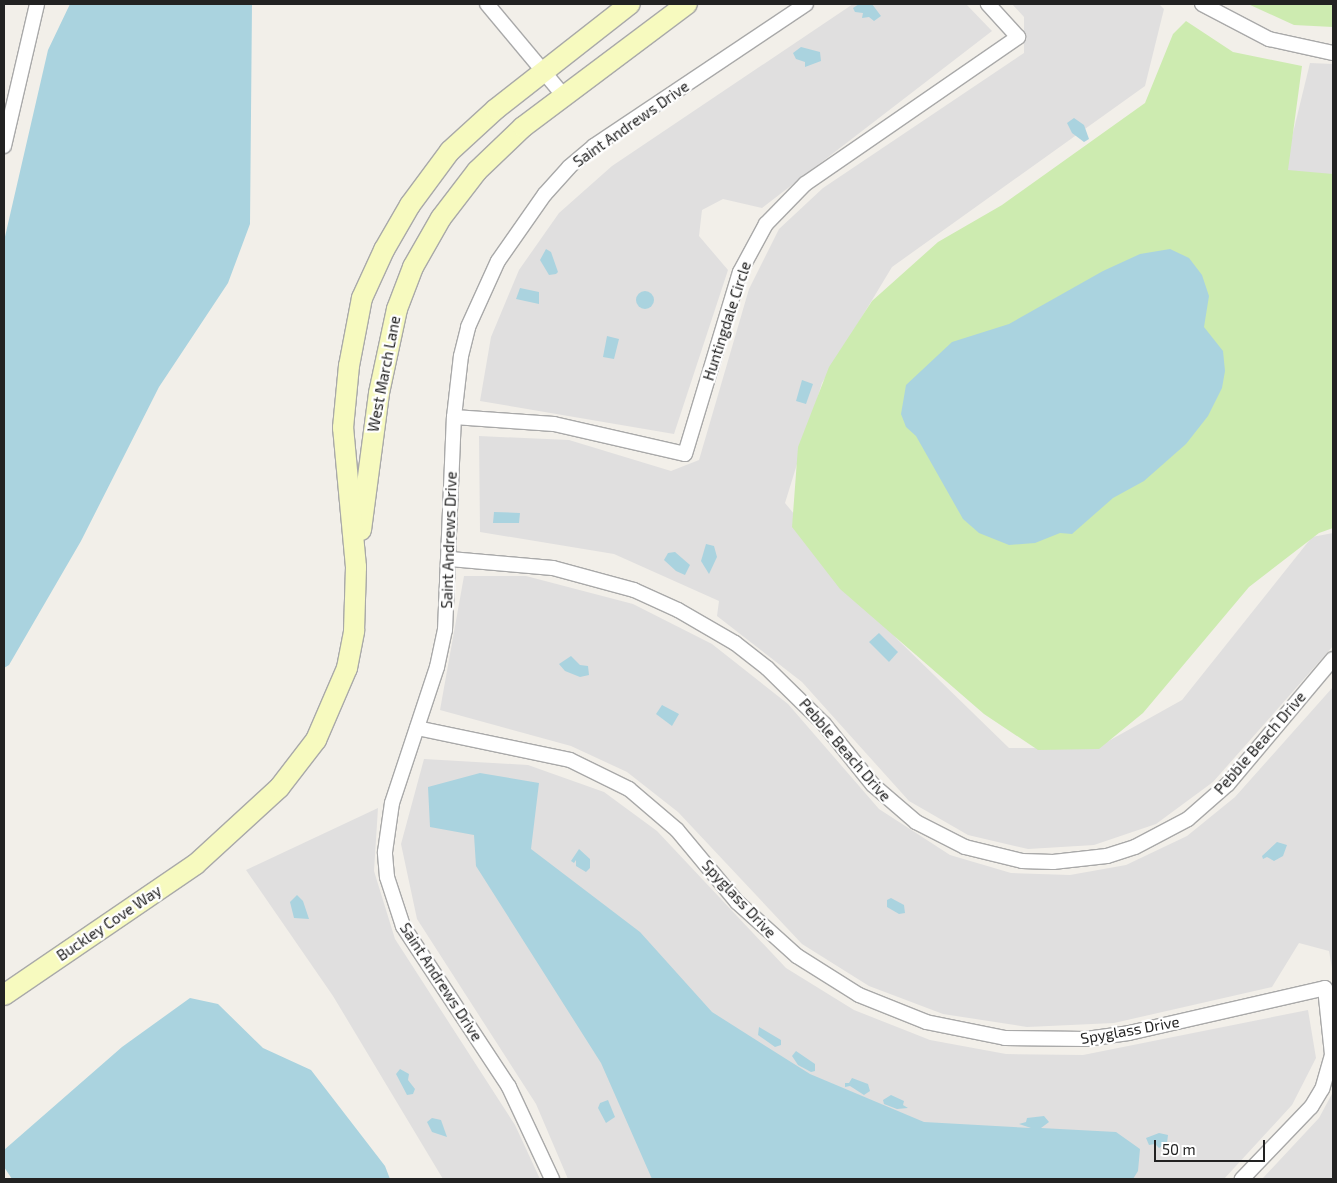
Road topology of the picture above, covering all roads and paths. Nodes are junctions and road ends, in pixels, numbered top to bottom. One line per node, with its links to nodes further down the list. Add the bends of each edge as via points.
1 (37, 4): 11 (street)
2 (487, 4): 9 (street)
3 (630, 4): 9 (street, West March Lane)
4 (687, 4): 10 (street, West March Lane)
5 (806, 4): 12 (street, Saint Andrews Drive, via 594,146 545,194 503,253 482,290 461,356)
6 (988, 4): 12 (street, Huntingdale Circle, via 1018,37 805,184 766,224 740,272 684,454 554,424)
7 (1202, 4): 8 (street, via 1269,39)
8 (1333, 54)
9 (543, 70): 10 (street); 14 (street, West March Lane, via 450,151 410,205 362,298 349,366 344,428)
10 (564, 96): 14 (street, West March Lane, via 523,127 477,171 441,218 413,267 387,347)
11 (4, 146)
12 (454, 417): 13 (street, Saint Andrews Drive)
13 (450, 559): 15 (street, Pebble Beach Drive, via 561,569 634,590 678,610 735,643 767,668 824,724 873,785 916,822 965,847 1022,861 1053,862 1107,856 1135,847 1188,819 1228,784); 16 (street, Saint Andrews Drive, via 445,630)
14 (356, 567): 17 (street, West March Lane, via 354,632 347,668 320,732 279,788)
15 (1333, 659)
16 (417, 728): 19 (street, Saint Andrews Drive, via 387,827 387,877 393,902 415,946 509,1087); 20 (street, Spyglass Drive, via 570,760 629,789 678,830 738,902 797,956 859,995 926,1022 1005,1038 1086,1039 1129,1033 1326,988 1332,1055 1322,1089 1311,1107)
17 (214, 849): 18 (street, Buckley Cove Way)
18 (4, 995)
19 (552, 1179)
20 (1242, 1179)

